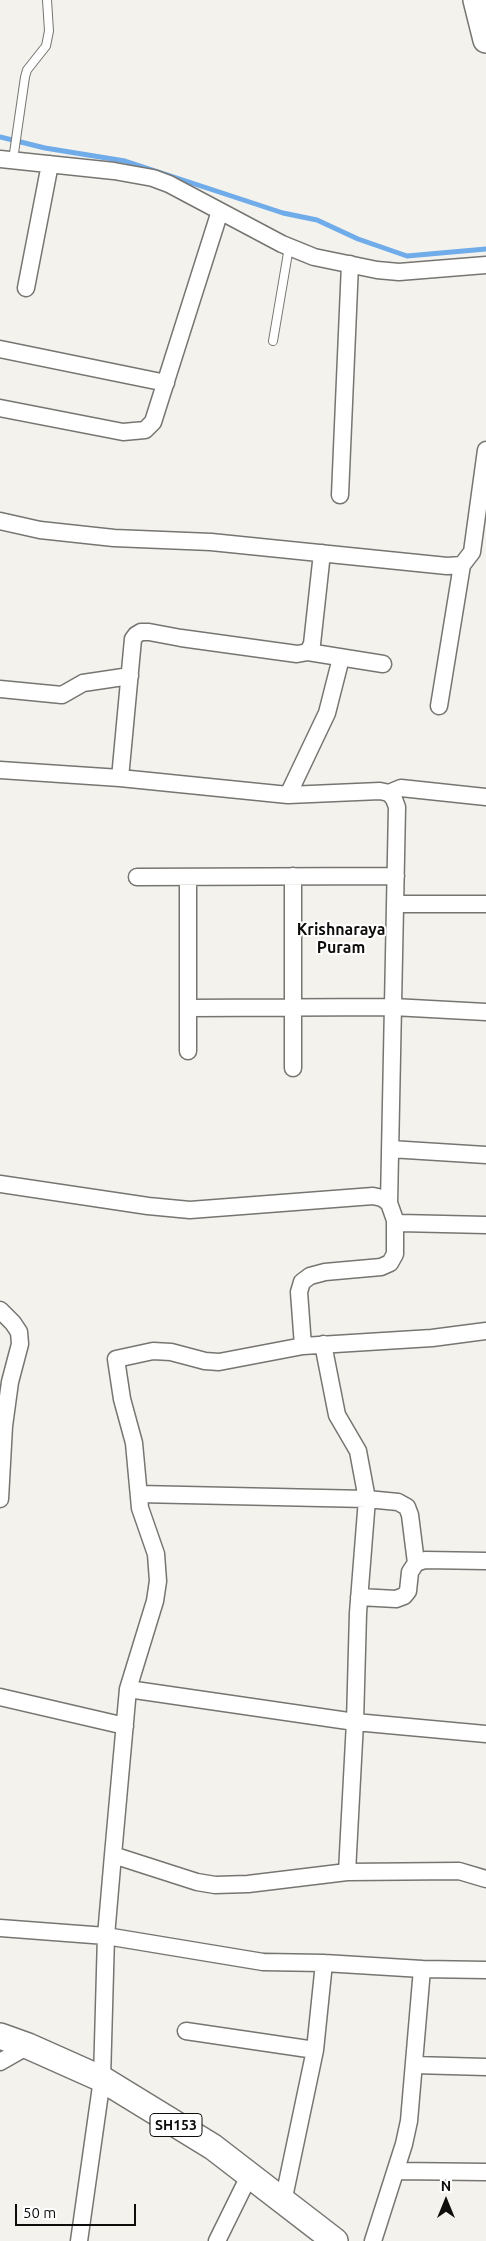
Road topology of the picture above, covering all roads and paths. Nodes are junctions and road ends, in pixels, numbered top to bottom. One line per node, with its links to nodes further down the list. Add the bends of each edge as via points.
1 (47, 0): 4 (lane, via 46,46 27,70)
2 (476, 0): 3 (main road)
3 (486, 40)
4 (9, 154): 5 (street)
5 (50, 164): 6 (street, via 152,178); 10 (street)
6 (220, 211): 7 (street); 13 (street)
7 (289, 247): 8 (street, via 314,257); 11 (lane)
8 (350, 264): 9 (street, via 399,272); 16 (street)
9 (486, 265)
10 (26, 288)
11 (273, 341)
12 (0, 350): 13 (street)
13 (166, 383): 14 (street, via 153,422 145,430 134,432)
14 (0, 408)
15 (486, 450): 19 (street, via 472,552)
16 (340, 495)
17 (0, 521): 18 (street, via 40,530 114,538 211,542)
18 (322, 554): 19 (street); 20 (street, via 312,644)
19 (462, 565): 25 (street)
20 (308, 652): 21 (street); 23 (street, via 298,654 141,632 133,643)
21 (341, 658): 22 (street); 29 (street, via 327,713)
22 (383, 664)
23 (130, 676): 24 (street, via 83,683 62,695); 27 (street)
24 (0, 689)
25 (439, 706)
26 (0, 770): 27 (street)
27 (120, 778): 29 (street)
28 (389, 793): 29 (street); 30 (street, via 402,788); 32 (street, via 397,807)
29 (288, 795)
30 (486, 798)
31 (293, 876): 32 (street); 33 (street); 37 (street)
32 (396, 876): 35 (street)
33 (188, 877): 34 (street); 39 (street)
34 (137, 878)
35 (395, 904): 36 (street); 38 (street)
36 (486, 904)
37 (293, 1007): 38 (street); 39 (street); 42 (street)
38 (393, 1007): 40 (street); 43 (street)
39 (188, 1008): 41 (street)
40 (486, 1012)
41 (188, 1052)
42 (293, 1068)
43 (390, 1148): 44 (street); 46 (street)
44 (486, 1155)
45 (0, 1184): 46 (street, via 190,1210 373,1196)
46 (389, 1202): 47 (street)
47 (395, 1220): 48 (street, via 406,1225); 52 (street, via 394,1254 390,1263 382,1267 325,1272 302,1282 299,1292)
48 (486, 1225)
49 (0, 1310): 55 (street, via 14,1323 20,1344 10,1382 4,1426)
50 (486, 1331): 51 (street, via 432,1338)
51 (323, 1344): 52 (street); 54 (street, via 337,1415 358,1451)
52 (303, 1346): 53 (street, via 219,1362 153,1351 116,1359 122,1399 134,1443)
53 (139, 1494): 54 (street); 59 (street, via 143,1519 156,1554 158,1581)
54 (367, 1499): 57 (street, via 398,1502 407,1507); 58 (street)
55 (0, 1500)
56 (486, 1561): 57 (street, via 425,1560)
57 (416, 1563): 58 (street, via 410,1572 408,1591 404,1596 396,1599)
58 (360, 1597): 61 (street)
59 (128, 1689): 61 (street); 62 (street)
60 (0, 1697): 62 (street)
61 (355, 1722): 63 (street); 65 (street)
62 (125, 1726): 64 (street)
63 (486, 1734)
64 (112, 1855): 65 (street, via 215,1885); 68 (street)
65 (347, 1872): 66 (street, via 459,1871)
66 (486, 1879)
67 (0, 1928): 68 (street)
68 (106, 1936): 69 (street, via 263,1962); 79 (street)
69 (324, 1963): 70 (street); 75 (street)
70 (422, 1970): 71 (street); 77 (street)
71 (486, 1970)
72 (186, 2031): 75 (street)
73 (0, 2036): 74 (main road, SH153)
74 (28, 2046): 76 (street); 79 (main road, SH153)
75 (315, 2050): 83 (street)
76 (0, 2062)
77 (414, 2065): 78 (street); 80 (street, via 409,2121)
78 (486, 2067)
79 (102, 2079): 82 (main road, SH153, via 213,2147); 84 (street)
80 (396, 2171): 81 (street); 87 (street)
81 (486, 2172)
82 (249, 2176): 83 (main road, SH153); 85 (street)
83 (283, 2202): 86 (main road, SH153)
84 (80, 2241)
85 (217, 2241)
86 (335, 2241)
87 (373, 2241)

